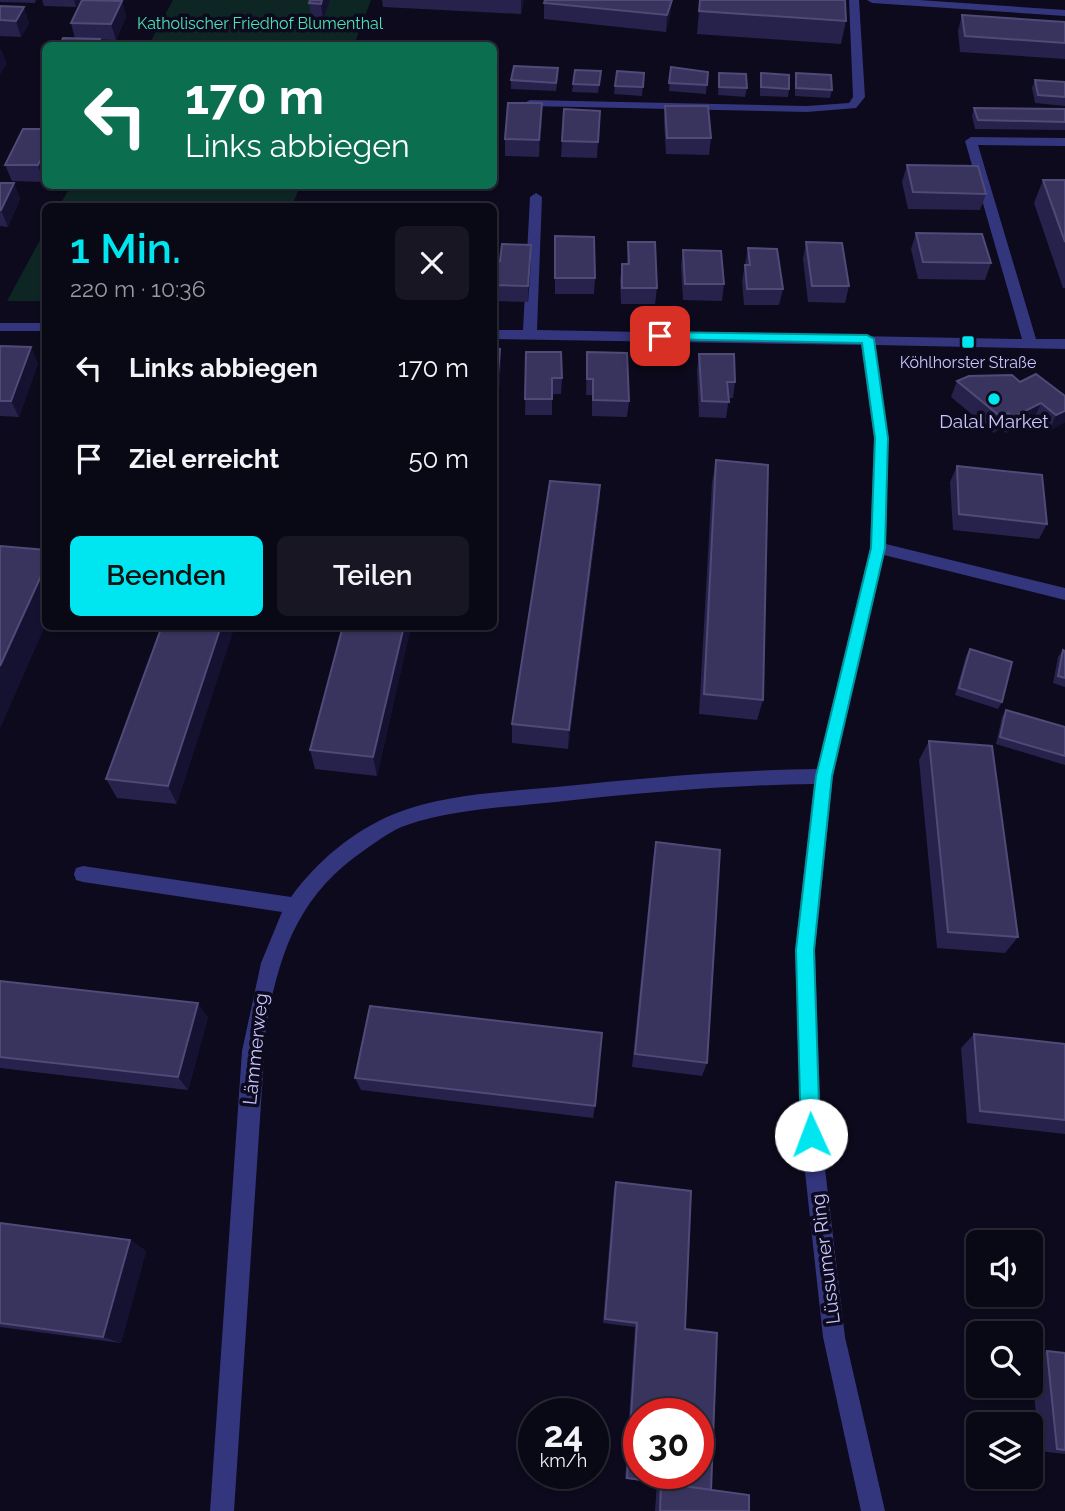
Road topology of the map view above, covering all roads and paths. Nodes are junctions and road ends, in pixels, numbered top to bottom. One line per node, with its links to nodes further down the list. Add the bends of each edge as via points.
1 (854, 0): 4 (street, via 859,97 852,106)
2 (872, 0): 3 (street)
3 (1065, 13)
4 (530, 103)
5 (1065, 142): 12 (street, via 971,141)
6 (536, 197): 10 (street)
7 (0, 327): 8 (street)
8 (42, 327)
9 (497, 334): 10 (street)
10 (530, 334): 11 (street)
11 (867, 339): 12 (street); 14 (street, Lüssumer Ring, via 881,438)
12 (1030, 343): 13 (street)
13 (1065, 344)
14 (878, 548): 15 (street); 16 (street, Lüssumer Ring)
15 (1065, 594)
16 (824, 776): 18 (street, Lämmerweg, via 695,780 485,801 401,819 345,854 313,881); 20 (street, Lüssumer Ring, via 805,950 811,1135 834,1338)
17 (83, 874): 18 (street)
18 (298, 906): 19 (street, Lämmerweg, via 282,930 262,985 252,1051)
19 (222, 1511)
20 (873, 1511)

